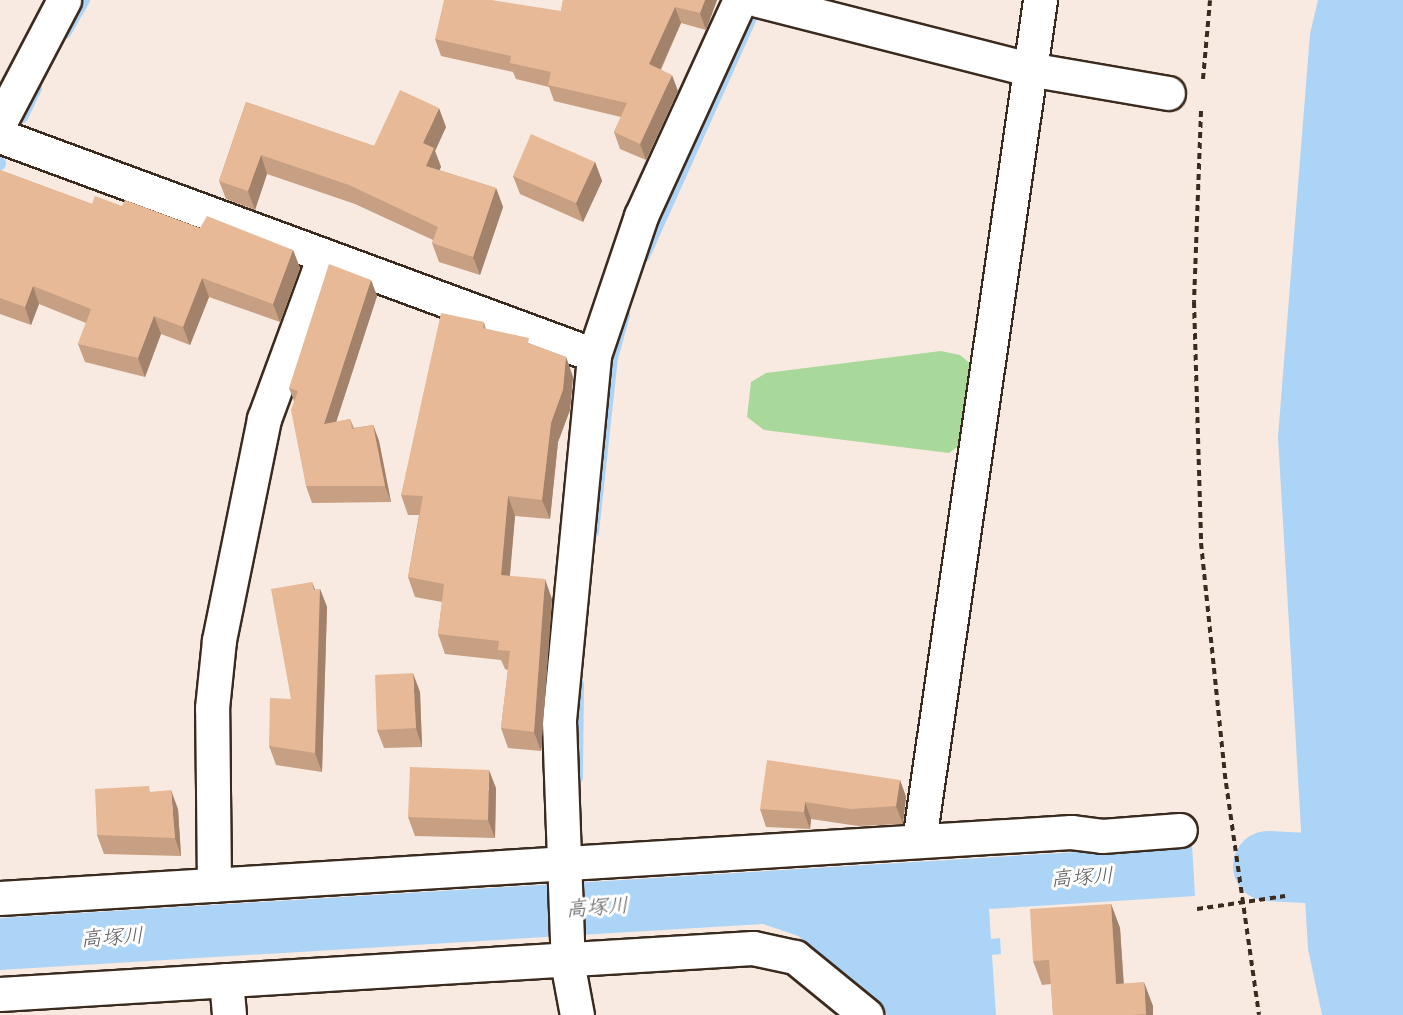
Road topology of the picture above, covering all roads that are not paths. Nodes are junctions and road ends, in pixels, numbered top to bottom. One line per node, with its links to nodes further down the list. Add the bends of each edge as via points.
1 (64, 0): 7 (street)
2 (740, 0): 10 (street, via 641,216)
3 (758, 0): 5 (street)
4 (1040, 0): 5 (street)
5 (1029, 69): 6 (street); 12 (street)
6 (1168, 93)
7 (0, 122)
8 (0, 136): 9 (street)
9 (324, 256): 10 (street); 14 (street, via 264,419 219,640 212,708)
10 (594, 355): 13 (street, via 560,688)
11 (1180, 830): 12 (street)
12 (919, 841): 13 (street)
13 (562, 866): 14 (street); 16 (street)
14 (214, 885): 15 (street)
15 (0, 898)
16 (567, 951): 17 (street); 20 (street); 21 (street, via 774,950 813,968)
17 (226, 980): 18 (street); 19 (street)
18 (0, 994)
19 (229, 1015)
20 (577, 1015)
21 (866, 1015)

